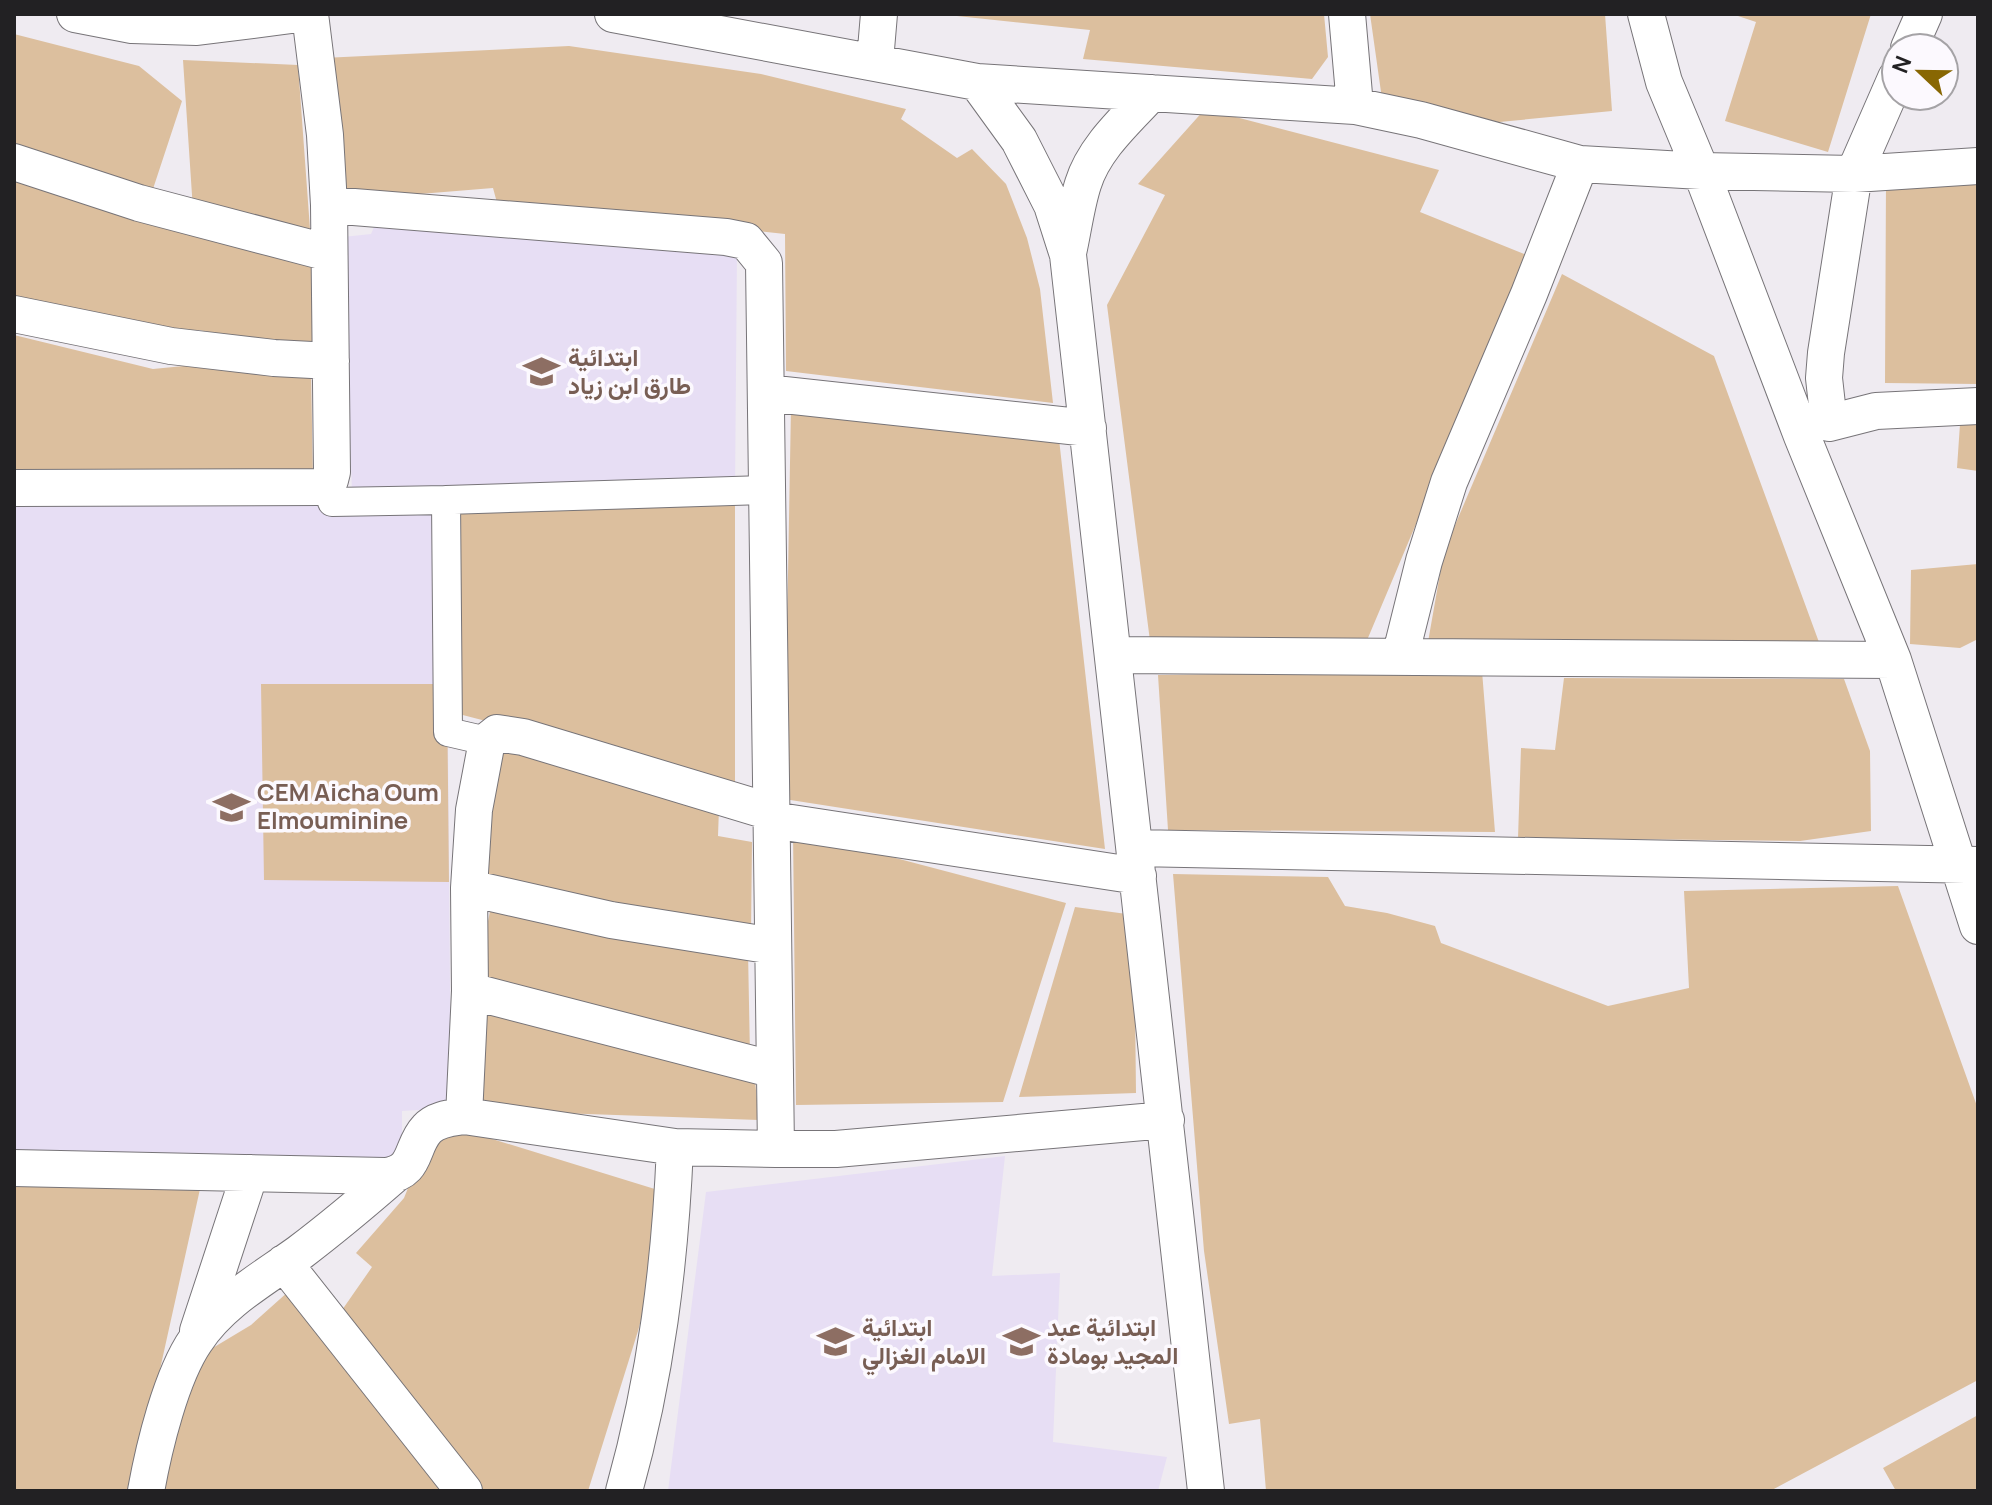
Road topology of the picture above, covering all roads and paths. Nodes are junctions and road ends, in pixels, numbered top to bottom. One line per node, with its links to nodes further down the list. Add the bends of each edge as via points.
1 (75, 14): 2 (street, via 132,25 197,27)
2 (299, 14)
3 (310, 14): 19 (street)
4 (613, 14): 5 (street)
5 (621, 14): 9 (street)
6 (879, 14): 9 (street)
7 (1347, 14): 12 (street)
8 (1646, 14): 17 (street, via 1664,82)
9 (875, 61): 10 (street)
10 (977, 82): 11 (street); 21 (street, via 1019,140 1052,205)
11 (1151, 93): 12 (street); 21 (street, via 1094,160 1083,183)
12 (1355, 106): 15 (street)
13 (1881, 112): 18 (street)
14 (14, 162): 20 (street, via 139,203)
15 (1580, 164): 17 (street); 33 (street, via 1449,482)
16 (1978, 166): 18 (street)
17 (1701, 171): 18 (street); 27 (street)
18 (1854, 174): 27 (street)
19 (329, 205): 20 (street); 24 (street, via 746,241 764,263)
20 (329, 253): 23 (street)
21 (1068, 255): 26 (street)
22 (14, 314): 23 (street, via 171,346)
23 (331, 361): 28 (street)
24 (766, 393): 26 (street); 30 (street)
25 (1978, 406): 27 (street, via 1876,411)
26 (1088, 428): 32 (street)
27 (1815, 429): 34 (street)
28 (332, 472): 29 (street, via 321,487); 31 (street, via 332,502)
29 (14, 488)
30 (767, 490): 31 (street); 36 (street)
31 (446, 500): 35 (street, via 448,732)
32 (1113, 655): 33 (street); 37 (street)
33 (1400, 657): 34 (street)
34 (1893, 660): 38 (street)
35 (487, 741): 36 (street, via 497,733 523,737); 39 (street, via 474,810)
36 (772, 816): 37 (street); 41 (street)
37 (1137, 862): 38 (street); 45 (street)
38 (1968, 864): 40 (street)
39 (469, 888): 41 (street, via 611,920); 42 (street)
40 (1978, 926)
41 (773, 946): 43 (street)
42 (470, 991): 43 (street); 44 (street)
43 (775, 1070): 47 (street)
44 (464, 1116): 46 (street); 50 (street, via 435,1122 425,1130 412,1162)
45 (1166, 1120): 47 (street, via 836,1149); 56 (street)
46 (675, 1147): 47 (street); 55 (street, via 655,1361)
47 (776, 1149)
48 (14, 1168): 49 (street)
49 (250, 1173): 50 (street); 52 (street)
50 (394, 1175): 51 (street)
51 (284, 1263): 52 (street, via 221,1311); 54 (street)
52 (195, 1341): 53 (street, via 163,1417)
53 (146, 1491)
54 (464, 1491)
55 (624, 1491)
56 (1206, 1491)

